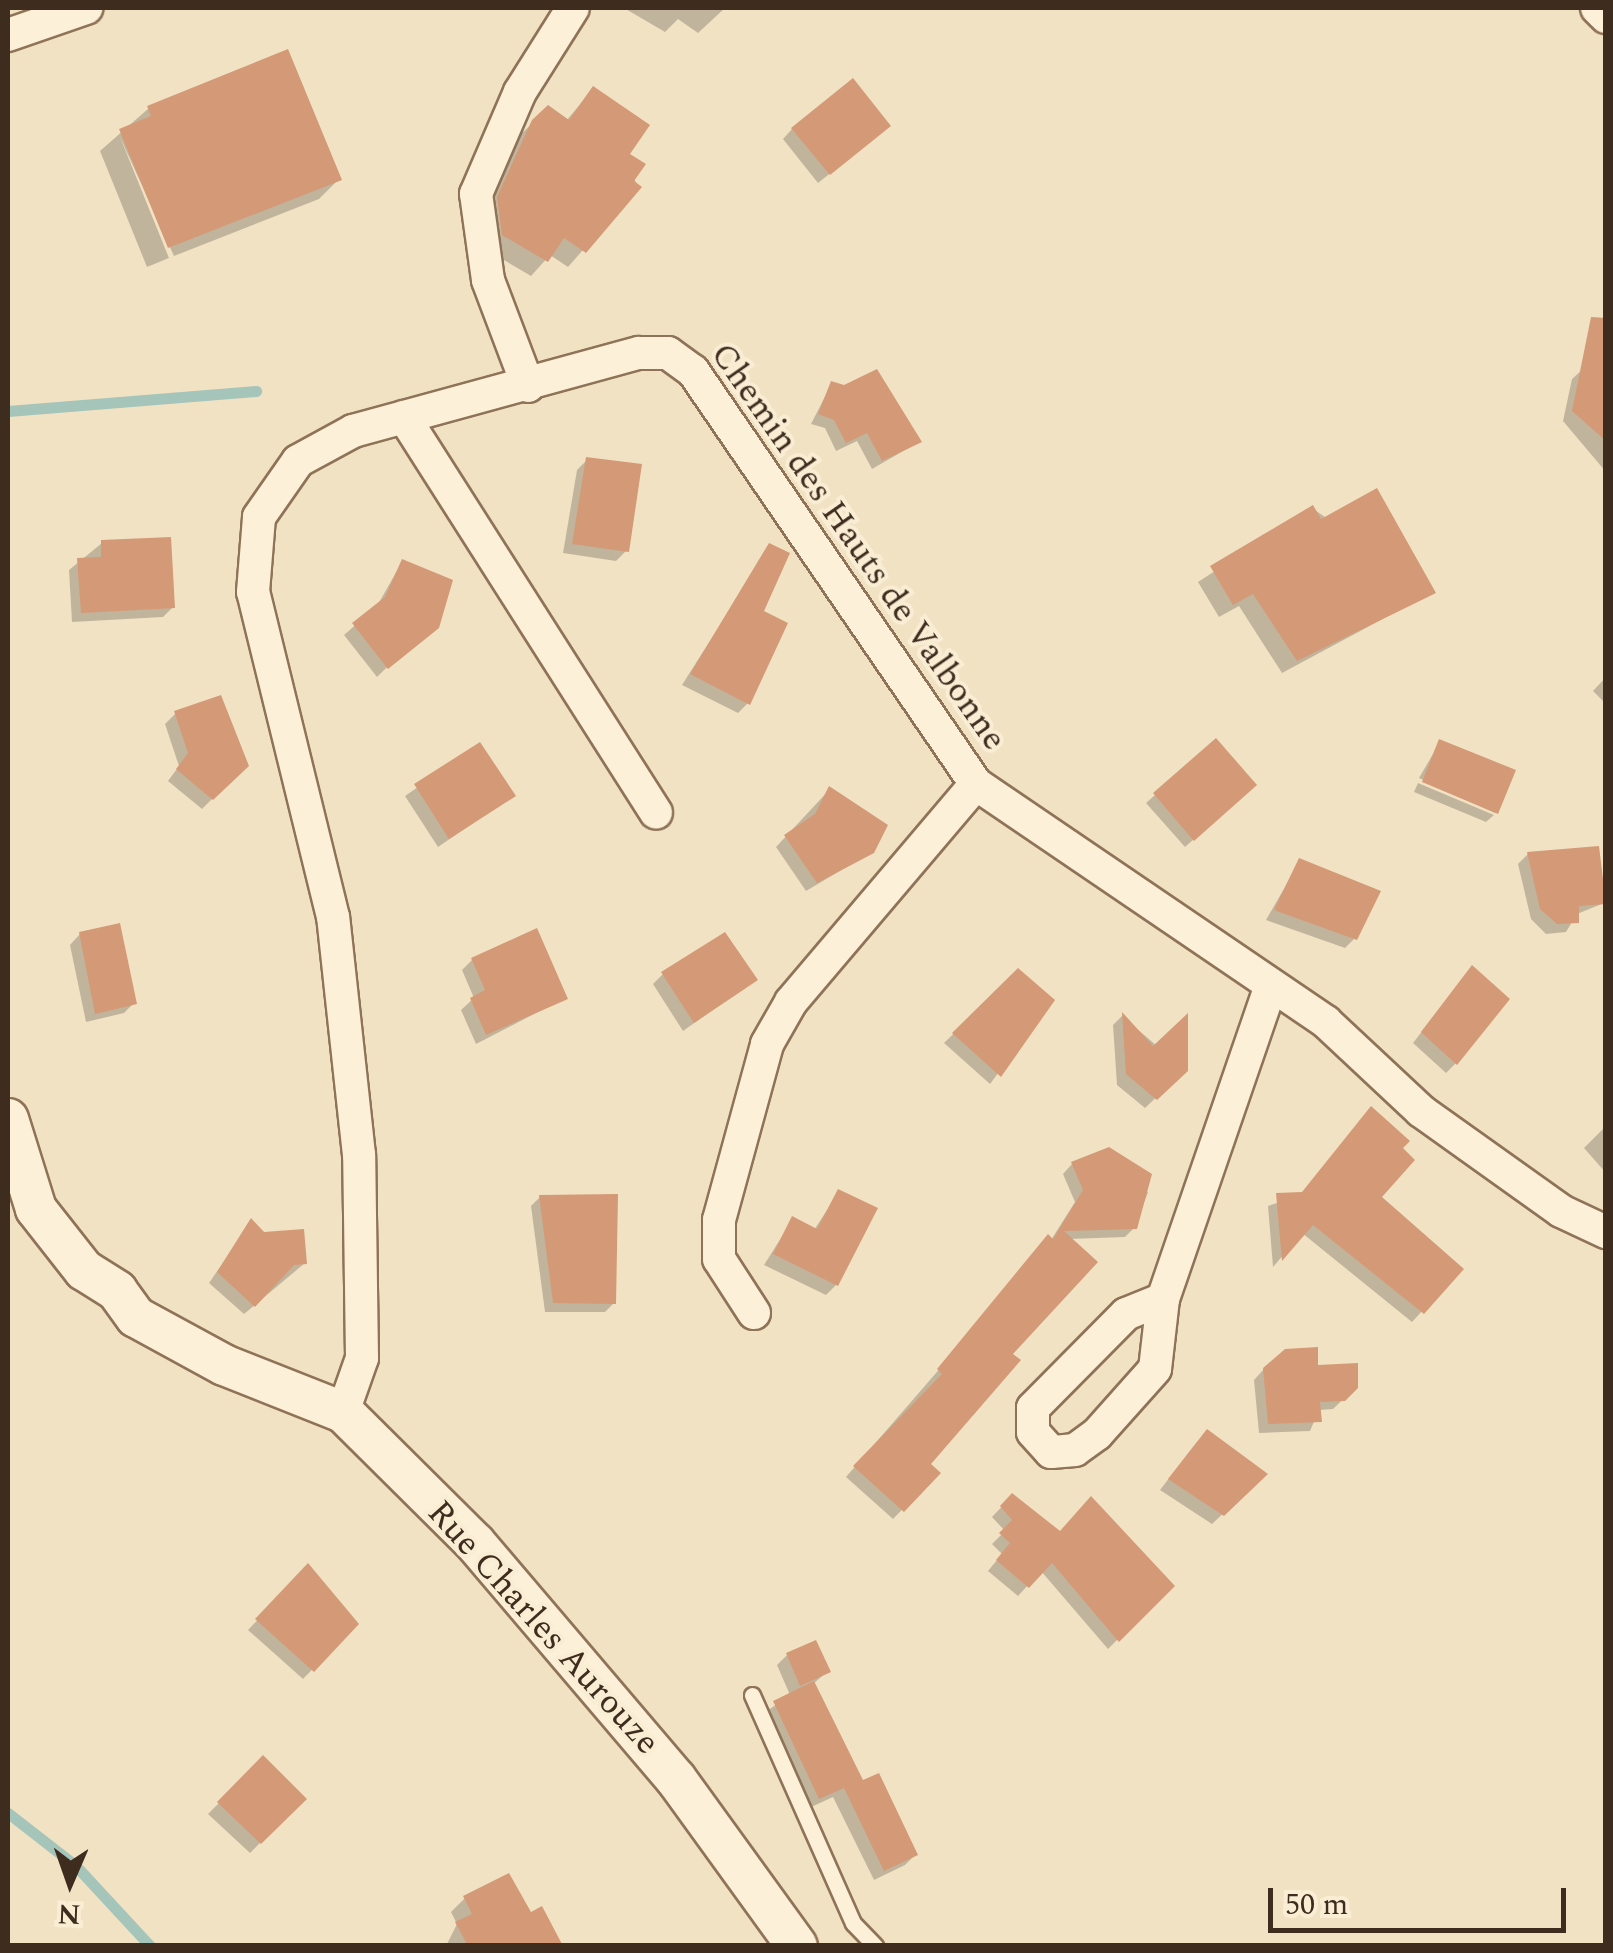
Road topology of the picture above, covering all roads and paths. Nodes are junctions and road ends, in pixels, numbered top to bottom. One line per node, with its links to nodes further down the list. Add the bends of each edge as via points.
1 (86, 8): 5 (street)
2 (572, 8): 6 (street, via 520,92 476,194 488,280)
3 (1597, 8): 4 (street)
4 (1606, 17)
5 (8, 35)
6 (528, 386): 7 (street, Chemin des Hauts de Valbonne); 8 (street, Chemin des Hauts de Valbonne, via 639,353 668,352 693,371)
7 (404, 417): 9 (street); 15 (street, Chemin des Hauts de Valbonne, via 352,431 298,462 259,517 255,551 253,592 333,917 357,1135 362,1358)
8 (976, 784): 10 (street, Chemin des Hauts de Valbonne); 14 (street, via 791,1002 767,1044 719,1220 719,1260)
9 (656, 812)
10 (1270, 989): 12 (street, Chemin des Hauts de Valbonne, via 1326,1022 1422,1112 1561,1211); 13 (street)
11 (8, 1118): 15 (street, Rue Charles Aurouze, via 36,1209 136,1317 224,1366)
12 (1606, 1232)
13 (1163, 1299): 13 (street, via 1126,1314 1033,1408 1034,1432 1051,1452 1075,1450 1097,1434 1155,1369)
14 (754, 1314)
15 (343, 1412): 17 (street, Rue Charles Aurouze, via 475,1543 676,1779)
16 (752, 1696): 18 (lane, via 853,1923)
17 (782, 1941)
18 (875, 1946)

